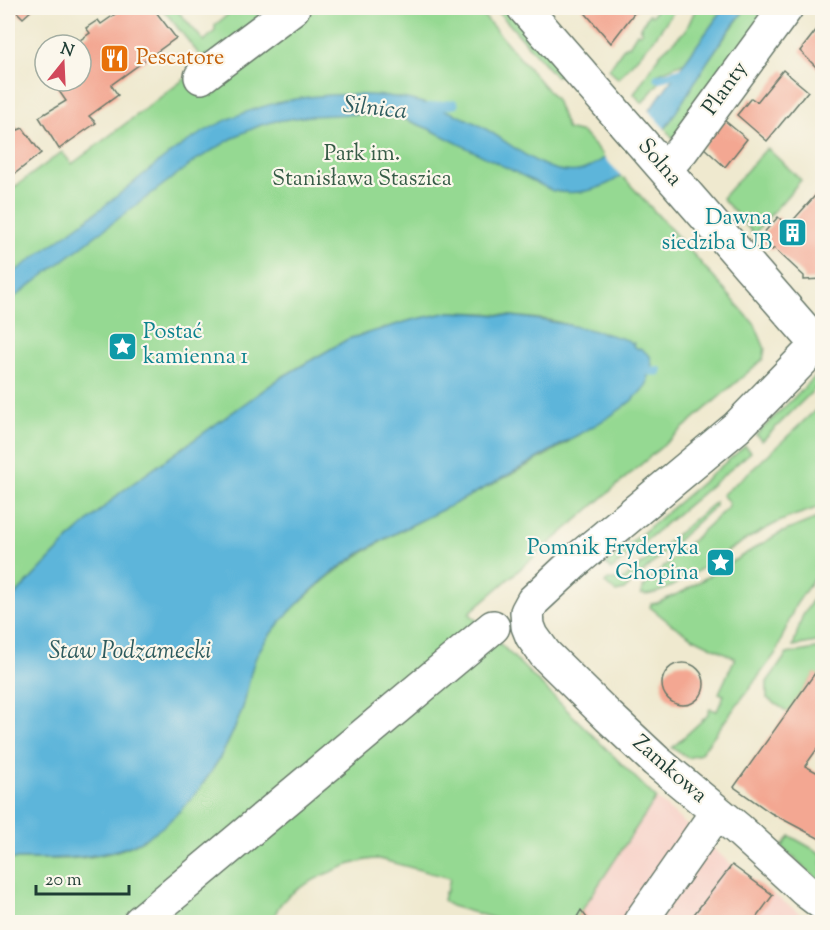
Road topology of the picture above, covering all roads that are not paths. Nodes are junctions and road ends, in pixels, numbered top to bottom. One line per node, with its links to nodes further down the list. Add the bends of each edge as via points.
1 (292, 8): 4 (street)
2 (524, 8): 5 (street, Solna)
3 (786, 8): 5 (street, Planty, via 682,150)
4 (201, 77)
5 (659, 162): 6 (street, Solna)
6 (820, 343): 8 (street, Zamkowa, via 737,427 578,559 533,601 527,612 532,636 545,654)
7 (493, 627): 10 (street)
8 (717, 812): 9 (street, Zamkowa); 11 (street)
9 (822, 903)
10 (140, 922)
11 (640, 922)

